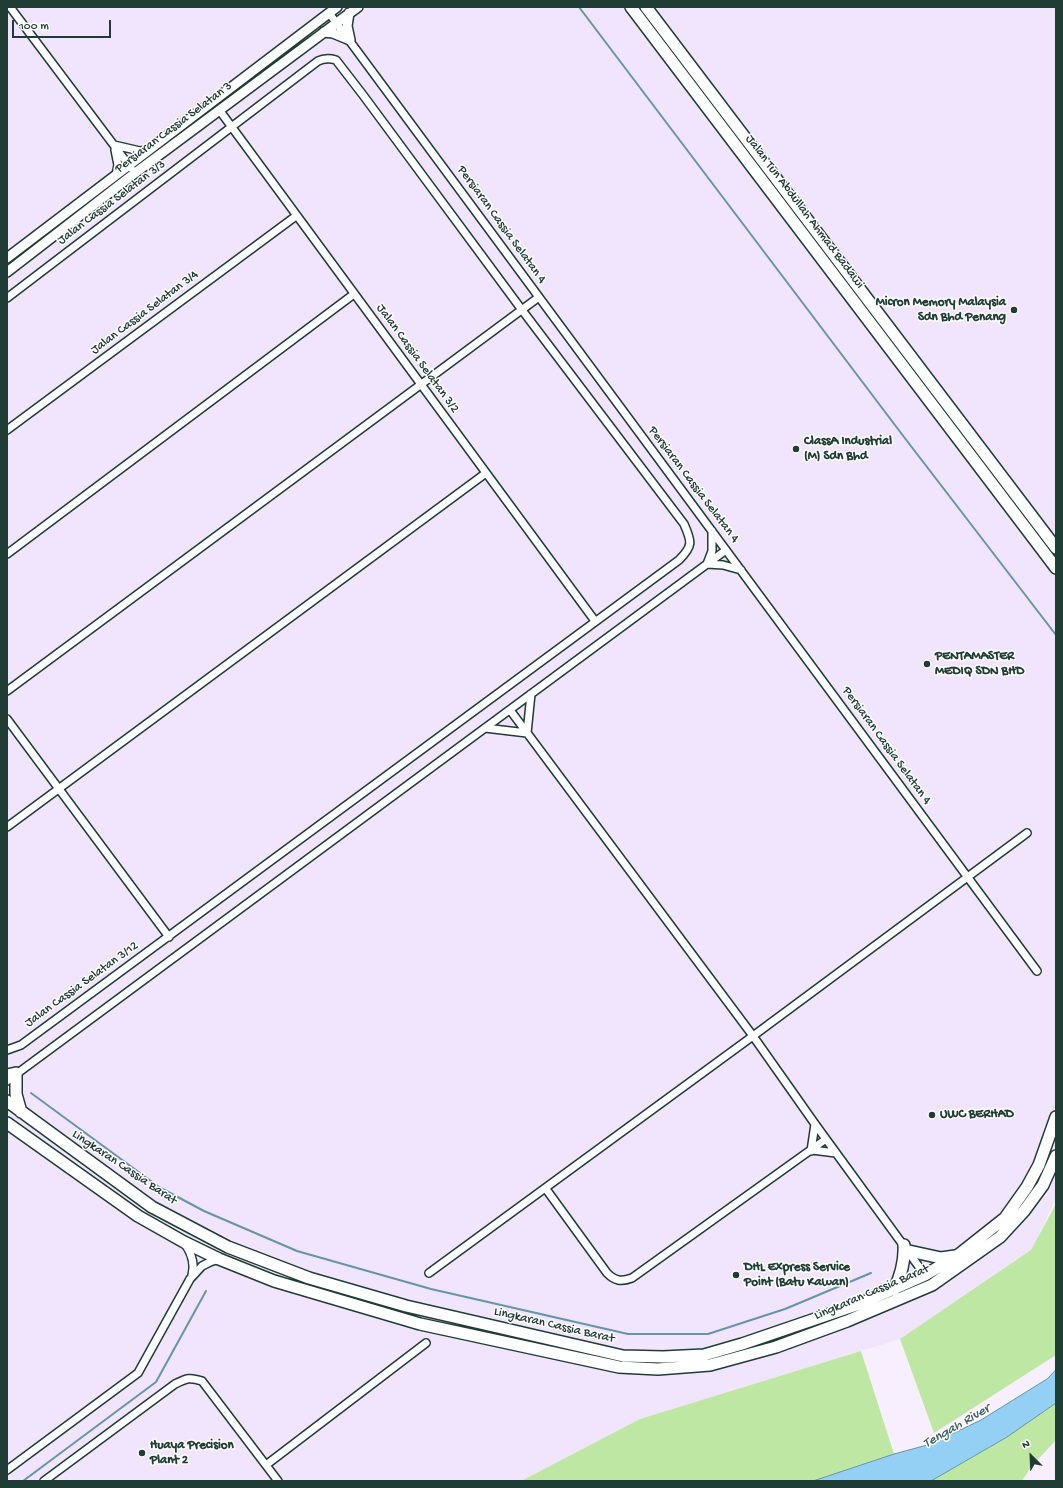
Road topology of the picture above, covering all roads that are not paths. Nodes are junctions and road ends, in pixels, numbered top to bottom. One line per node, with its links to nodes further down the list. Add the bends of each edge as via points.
1 (10, 7): 13 (street)
2 (337, 7): 6 (street, Persiaran Cassia Selatan 3)
3 (358, 7): 7 (street, Persiaran Cassia Selatan 3)
4 (632, 7): 30 (main road, Jalan Tun Abdullah Ahmad Badawi)
5 (646, 7): 28 (main road, Jalan Tun Abdullah Ahmad Badawi)
6 (329, 13): 8 (street, Persiaran Cassia Selatan 4); 14 (street, Persiaran Cassia Selatan 3)
7 (349, 13): 8 (street, Persiaran Cassia Selatan 3); 10 (street, via 347,26)
8 (336, 23): 9 (street, Persiaran Cassia Selatan 3); 10 (street, Persiaran Cassia Selatan 4)
9 (324, 32): 10 (street); 11 (street, Persiaran Cassia Selatan 3)
10 (350, 40): 22 (street, Persiaran Cassia Selatan 4)
11 (220, 111): 12 (street, Jalan Cassia Selatan 3/2); 16 (street, Persiaran Cassia Selatan 3)
12 (232, 128): 18 (street, Jalan Cassia Selatan 3/2); 23 (street, Jalan Cassia Selatan 3/3); 24 (street, Jalan Cassia Selatan 3/3, via 318,61 324,58 336,60)
13 (114, 145): 14 (street, via 140,151); 15 (street); 17 (street)
14 (149, 150): 15 (street, Persiaran Cassia Selatan 3)
15 (129, 165): 16 (street); 17 (street, Persiaran Cassia Selatan 3)
16 (135, 173): 20 (street, Persiaran Cassia Selatan 3)
17 (116, 175): 19 (street, Persiaran Cassia Selatan 3)
18 (296, 216): 21 (street, Jalan Cassia Selatan 3/2); 26 (street, Jalan Cassia Selatan 3/4)
19 (7, 258)
20 (7, 272)
21 (354, 294): 25 (street, Jalan Cassia Selatan 3/2); 33 (street)
22 (539, 297): 24 (street); 29 (street, Persiaran Cassia Selatan 4)
23 (7, 298)
24 (522, 310): 25 (street); 37 (street, Jalan Cassia Selatan 3/12, via 684,524 691,539 688,551 679,560)
25 (421, 385): 27 (street, Jalan Cassia Selatan 3/2); 38 (street)
26 (7, 430)
27 (486, 473): 37 (street, Jalan Cassia Selatan 3/2); 44 (street)
28 (1039, 526): 30 (main road, via 1039,530 1035,532); 31 (main road, Jalan Tun Abdullah Ahmad Badawi)
29 (712, 530): 32 (street, Persiaran Cassia Selatan 4); 34 (street, via 712,550)
30 (1028, 530): 35 (main road, Jalan Tun Abdullah Ahmad Badawi)
31 (1056, 548)
32 (726, 550): 34 (street); 36 (street, Persiaran Cassia Selatan 4)
33 (7, 554)
34 (707, 564): 36 (street); 39 (street)
35 (1056, 568)
36 (741, 570): 47 (street, Persiaran Cassia Selatan 4)
37 (595, 621): 48 (street, Jalan Cassia Selatan 3/12)
38 (7, 691)
39 (531, 694): 40 (street); 43 (street)
40 (510, 710): 42 (street); 43 (street)
41 (7, 719): 44 (street)
42 (485, 728): 43 (street); 52 (street)
43 (527, 733): 50 (street)
44 (59, 789): 45 (street); 48 (street)
45 (7, 827)
46 (1027, 833): 47 (street)
47 (968, 877): 49 (street, Persiaran Cassia Selatan 4); 50 (street)
48 (169, 937): 51 (street, Jalan Cassia Selatan 3/12, via 21,1044)
49 (1037, 971)
50 (753, 1036): 58 (street); 63 (street)
51 (7, 1050)
52 (12, 1074): 53 (street); 55 (main road)
53 (7, 1081)
54 (7, 1101): 55 (main road, Lingkaran Cassia Barat)
55 (21, 1113): 71 (main road, Lingkaran Cassia Barat, via 152,1207 228,1247 309,1278 406,1306 623,1356 704,1354 742,1344)
56 (1056, 1117): 66 (main road, Lingkaran Cassia Barat, via 1039,1165 1005,1218)
57 (7, 1123): 64 (main road, Lingkaran Cassia Barat, via 138,1216)
58 (815, 1124): 59 (street); 60 (street)
59 (826, 1139): 60 (street); 61 (street)
60 (812, 1150): 61 (street); 63 (street, via 632,1278 624,1281 612,1278 607,1273)
61 (836, 1153): 65 (street)
62 (1056, 1156): 67 (main road, Lingkaran Cassia Barat, via 1043,1185 1000,1237 932,1285 847,1321 783,1344 710,1365 658,1369 619,1367 420,1324 274,1281)
63 (546, 1189): 68 (street)
64 (184, 1242): 67 (main road, Lingkaran Cassia Barat); 70 (street, via 193,1260)
65 (906, 1248): 66 (main road, via 940,1258); 69 (street); 71 (main road, via 901,1275)
66 (957, 1256): 69 (main road, Lingkaran Cassia Barat)
67 (219, 1259): 70 (street, via 202,1266)
68 (429, 1273)
69 (925, 1275): 71 (main road, Lingkaran Cassia Barat)
70 (190, 1279): 74 (street, via 138,1373)
71 (894, 1290)
72 (426, 1343): 73 (street)
73 (266, 1465): 75 (street, via 202,1381 192,1378 175,1384); 76 (street)
74 (7, 1470)
75 (44, 1481)
76 (278, 1481)

